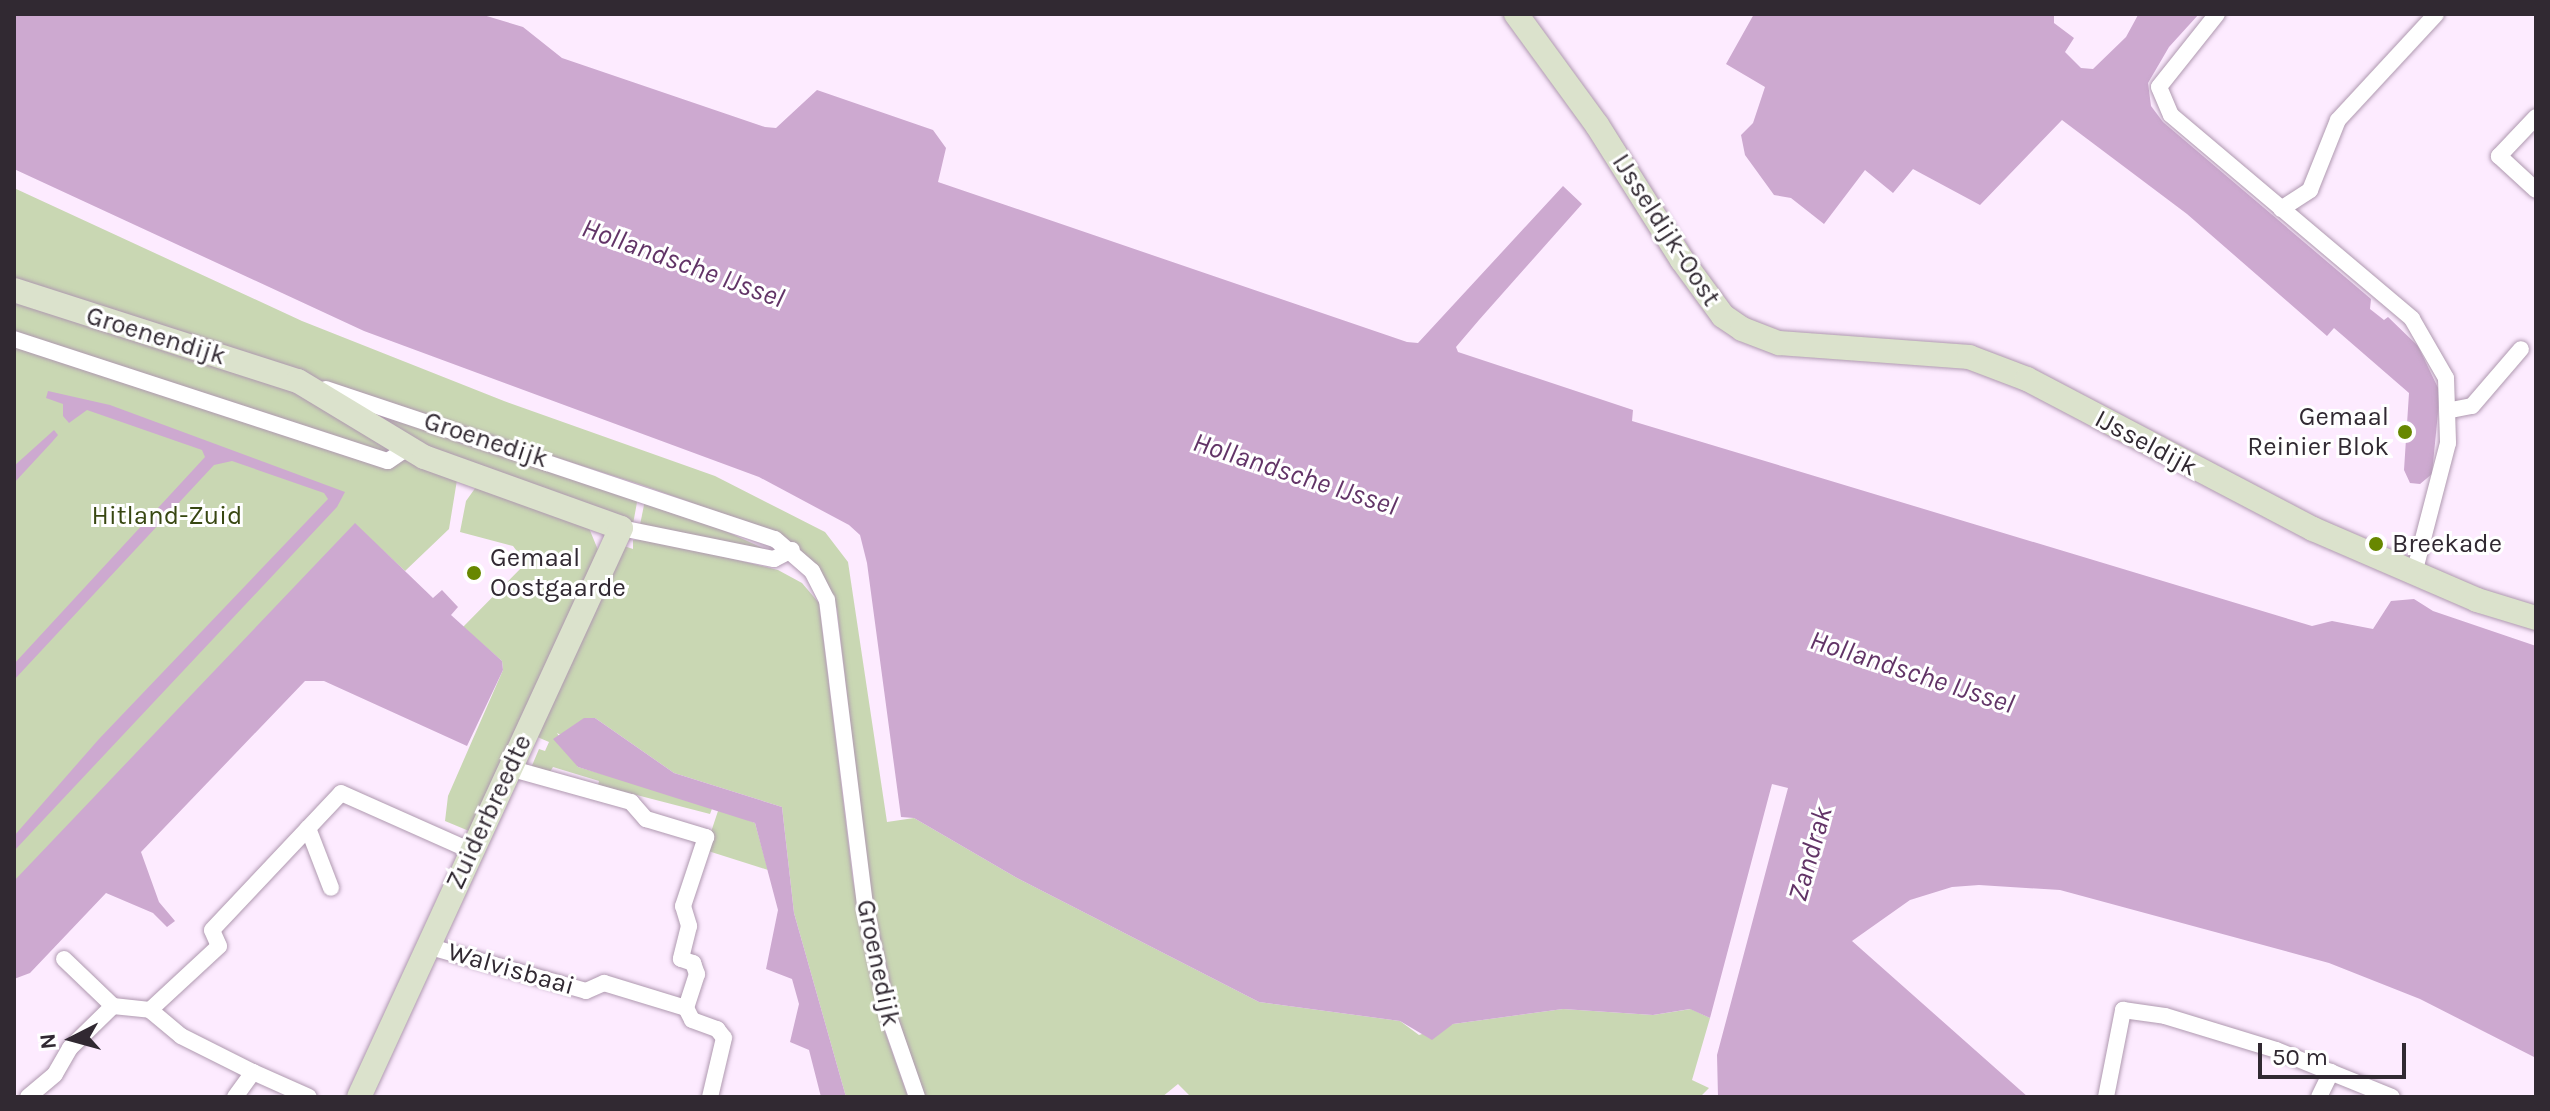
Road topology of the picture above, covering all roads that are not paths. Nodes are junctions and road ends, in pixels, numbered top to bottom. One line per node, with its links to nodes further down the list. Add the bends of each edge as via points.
1 (1516, 14): 8 (street, IJsseldijk-Oost, via 1597,125 1682,260 1723,316)
2 (2217, 14): 6 (street, via 2159,87 2164,104)
3 (2436, 14): 6 (street, via 2338,120 2310,190)
4 (2536, 117): 5 (street, via 2499,156)
5 (2536, 190)
6 (2281, 209): 12 (street, via 2412,319 2439,358)
7 (14, 290): 11 (street, Groenendijk)
8 (1742, 329): 17 (street, IJsseldijk, via 1779,343 1969,357 2027,379 2313,529)
9 (14, 339): 13 (street, Groenendijk)
10 (2521, 349): 12 (street, via 2472,406)
11 (298, 381): 14 (street, Groenedijk); 16 (street, Groenedijk, via 615,482 775,539)
12 (2451, 410): 17 (street, via 2437,500)
13 (251, 417): 14 (street, Groenedijk, via 388,461)
14 (407, 448): 15 (street, Groenedijk, via 457,471)
15 (621, 528): 16 (street, Groenedijk, via 774,559); 19 (street, Zuiderbreedte)
16 (792, 550): 35 (street, Groenedijk, via 812,571 827,600 865,907 888,1014)
17 (2415, 570): 18 (street, IJsseldijk, via 2477,600)
18 (2536, 618)
19 (509, 768): 21 (street, Zuiderbreedte); 26 (street, via 631,802 646,819 706,837 683,906 689,926 681,959 693,963 697,974)
20 (308, 828): 21 (street, via 341,793); 22 (street); 27 (street, via 212,930 219,946)
21 (471, 851): 23 (street, Zuiderbreedte)
22 (331, 888)
23 (427, 946): 26 (street, Walvisbaai, via 586,991 604,983); 33 (street, Zuiderbreedte)
24 (64, 959): 25 (street)
25 (113, 1006): 27 (street); 30 (street, via 70,1048 55,1074)
26 (686, 1008): 34 (street, Walvisbaai, via 692,1020 717,1029 724,1038)
27 (150, 1010): 28 (street, via 181,1036)
28 (253, 1072): 31 (street); 32 (street)
29 (2331, 1072): 36 (street, via 2203,1027 2123,1010); 37 (street); 38 (street)
30 (28, 1097)
31 (235, 1097)
32 (309, 1097)
33 (359, 1097)
34 (710, 1097)
35 (917, 1097)
36 (2106, 1097)
37 (2319, 1097)
38 (2392, 1097)

